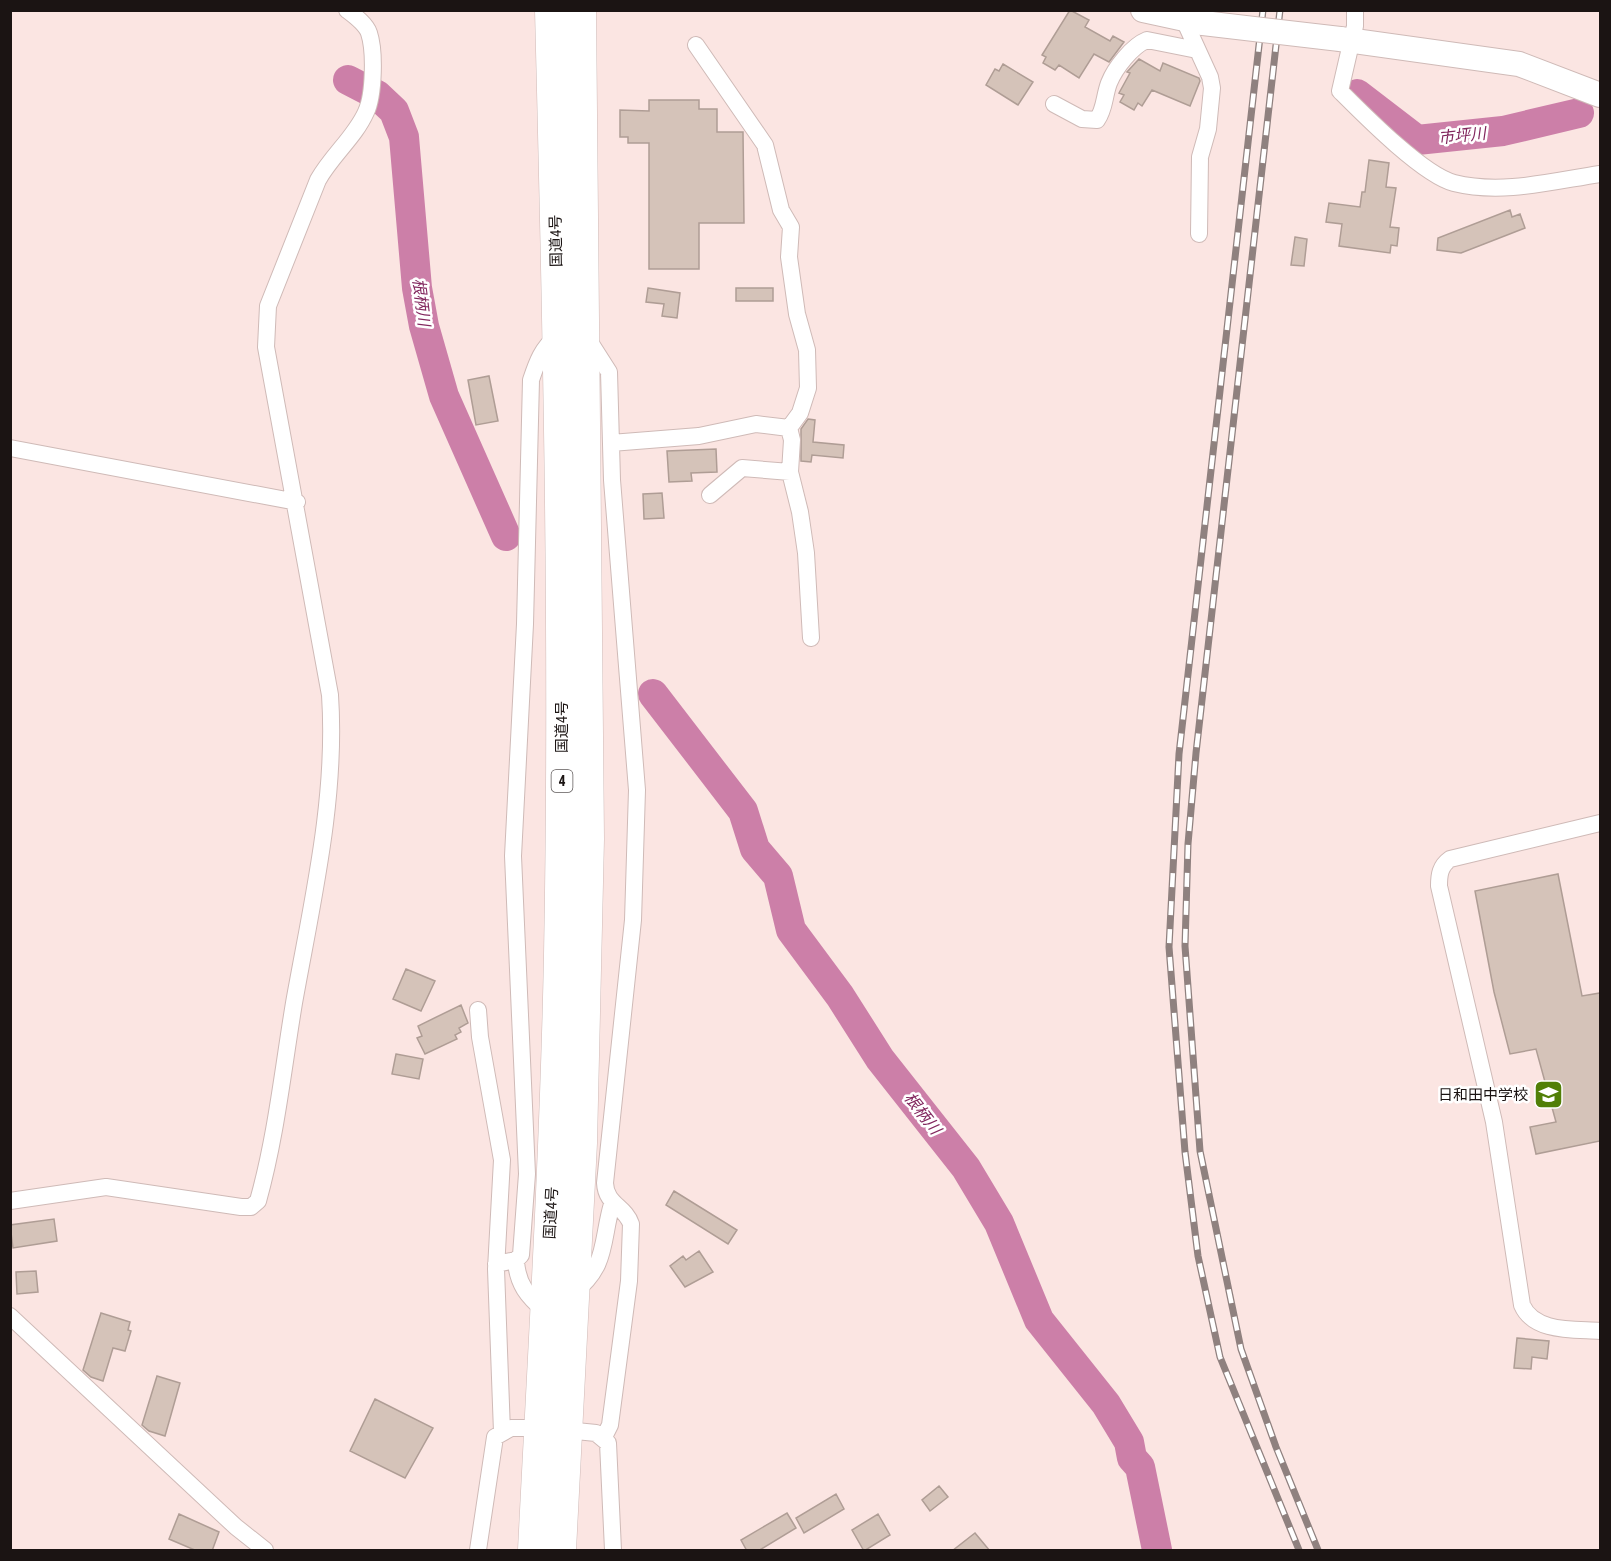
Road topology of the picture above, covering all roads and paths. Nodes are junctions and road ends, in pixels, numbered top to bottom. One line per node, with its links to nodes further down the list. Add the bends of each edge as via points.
1 (347, 10): 20 (street, via 369,32 369,103 360,123 329,160 318,180 268,306 265,326)
2 (551, 10): 14 (highway, 国道4号 / 4)
3 (580, 10): 14 (highway, 国道4号 / 4)
4 (1143, 10): 6 (street)
5 (1355, 10): 7 (street, via 1355,26)
6 (1191, 18): 7 (street, bridge); 9 (street)
7 (1345, 40): 10 (street, via 1519,64); 12 (street, via 1340,91 1430,171 1452,183 1506,188)
8 (696, 45): 15 (street, via 765,145 781,210 791,227 789,257 807,350 807,388 800,413)
9 (1197, 50): 11 (street, via 1141,42 1108,83 1097,120 1082,119); 13 (street, via 1212,88 1208,129 1200,157)
10 (1600, 95)
11 (1054, 104)
12 (1600, 174)
13 (1199, 234)
14 (571, 334): 16 (street, via 609,372); 26 (street, via 547,344 531,380 525,624 513,856 527,1174 521,1255); 28 (highway, 国道4号 / 4, via 588,839 581,1143); 29 (highway, 国道4号 / 4, via 555,1137)
15 (789, 428): 16 (street, via 756,424 699,436); 18 (street)
16 (611, 443): 25 (street, via 637,790 633,920 605,1183)
17 (10, 448): 20 (street)
18 (790, 472): 19 (street, via 742,468); 21 (street, via 806,553)
19 (710, 495)
20 (297, 502): 24 (street, via 330,695 331,760 319,859 258,1201 241,1208 106,1187)
21 (811, 638)
22 (1600, 823): 31 (street, via 1450,860 1439,874 1494,1122 1522,1305 1526,1314 1544,1324)
23 (478, 1010): 27 (street, via 502,1160)
24 (10, 1201)
25 (612, 1204): 28 (street, via 600,1262 589,1281); 34 (street, via 628,1215 631,1224 629,1281 610,1425)
26 (516, 1260): 27 (street); 29 (street, via 520,1284)
27 (496, 1264): 33 (street)
28 (573, 1293): 32 (highway, 国道4号 / 4)
29 (546, 1312): 32 (highway, 国道4号 / 4)
30 (10, 1316): 35 (street)
31 (1600, 1331)
32 (553, 1429): 33 (street, via 511,1428); 34 (street); 37 (highway, 国道4号 / 4); 38 (highway, 国道4号 / 4)
33 (502, 1432): 36 (street, via 492,1446)
34 (604, 1437): 39 (street, via 609,1453)
35 (265, 1551)
36 (478, 1551)
37 (534, 1551)
38 (560, 1551)
39 (613, 1551)

